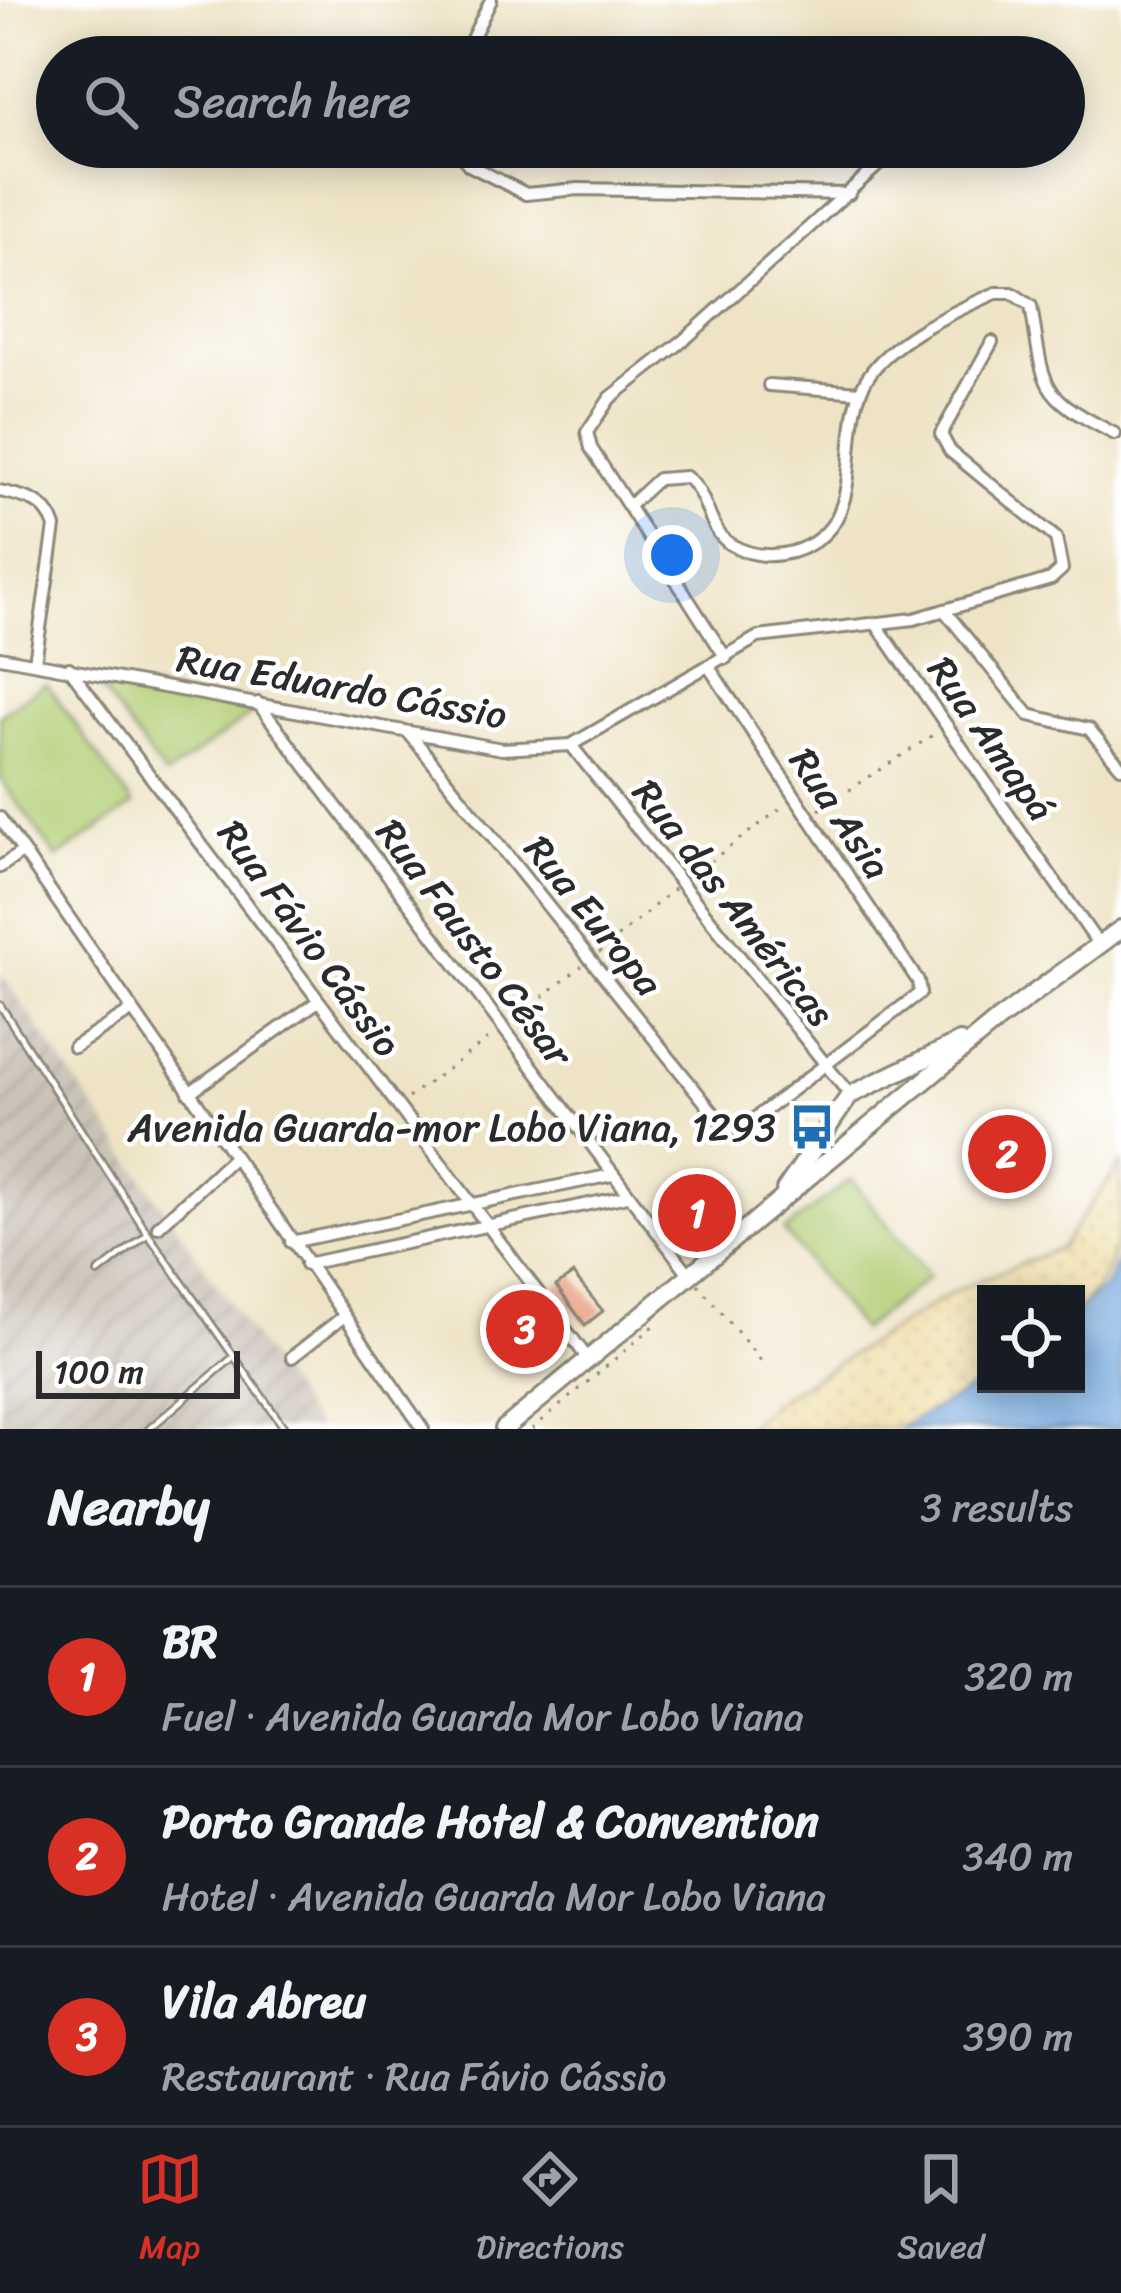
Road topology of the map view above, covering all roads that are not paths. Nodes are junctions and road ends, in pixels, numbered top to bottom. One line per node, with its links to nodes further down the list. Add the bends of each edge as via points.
1 (491, 0): 2 (street)
2 (474, 36)
3 (475, 168): 5 (street, via 526,194)
4 (876, 168): 5 (street)
5 (849, 194): 11 (street, via 610,398 587,432)
6 (992, 342): 12 (street, Rua Eduardo Cássio, via 941,434 950,451 1056,538 1062,568 1051,579)
7 (769, 386): 8 (street)
8 (860, 392): 9 (street, via 908,341 958,310 1012,293 1031,306 1049,392); 11 (street, via 839,517 808,547 760,556 735,547 686,477 658,479)
9 (1114, 434)
10 (0, 491): 16 (street, via 50,510 55,527)
11 (631, 504): 15 (street)
12 (944, 610): 13 (street, Rua Eduardo Cássio); 22 (street, via 1013,702 1047,722 1089,729)
13 (876, 624): 15 (street, Rua Eduardo Cássio, via 758,637); 27 (street, Rua Amapá)
14 (0, 657): 16 (street, Rua Eduardo Cássio)
15 (726, 658): 17 (street, Rua Eduardo Cássio)
16 (35, 662): 18 (street, Rua Eduardo Cássio)
17 (709, 667): 21 (street, Rua Eduardo Cássio); 33 (street, Rua Asia, via 918,981 920,993)
18 (69, 668): 19 (street, Rua Eduardo Cássio); 28 (street, Rua Fávio Cássio)
19 (258, 703): 20 (street, Rua Eduardo Cássio); 39 (street, Rua Fausto César)
20 (409, 732): 21 (street, Rua Eduardo Cássio, via 502,749); 33 (street, Rua Europa, via 716,1116 738,1131)
21 (571, 746): 33 (street, Rua das Américas)
22 (1121, 767)
23 (0, 818): 24 (street)
24 (22, 852): 25 (street); 30 (street)
25 (0, 867)
26 (1121, 929): 27 (main road)
27 (1100, 945): 31 (main road)
28 (317, 1002): 34 (street); 42 (street, Rua Fávio Cássio)
29 (0, 1005): 44 (lane)
30 (130, 1011): 32 (street); 34 (street)
31 (998, 1020): 35 (main road); 36 (main road)
32 (74, 1047)
33 (825, 1068): 35 (street, Rua das Américas)
34 (189, 1093): 38 (street)
35 (851, 1095): 36 (main road, via 877,1098); 37 (main road); 41 (main road)
36 (884, 1115): 37 (main road)
37 (868, 1129): 41 (main road)
38 (234, 1156): 44 (street); 45 (street)
39 (612, 1175): 40 (street, Rua Fausto César); 42 (street)
40 (627, 1196): 43 (street); 48 (street, Rua Fausto César)
41 (777, 1201): 48 (main road)
42 (472, 1205): 43 (street, Rua Fávio Cássio); 45 (street)
43 (486, 1225): 46 (street); 52 (street, Rua Fávio Cássio)
44 (153, 1230): 47 (lane); 50 (lane)
45 (291, 1241): 46 (street)
46 (306, 1264): 49 (street)
47 (98, 1273)
48 (689, 1274): 52 (main road)
49 (344, 1317): 51 (street); 55 (street)
50 (233, 1357): 53 (lane); 54 (lane)
51 (292, 1358)
52 (588, 1359): 56 (main road)
53 (149, 1429)
54 (285, 1429)
55 (423, 1429)
56 (504, 1429)

